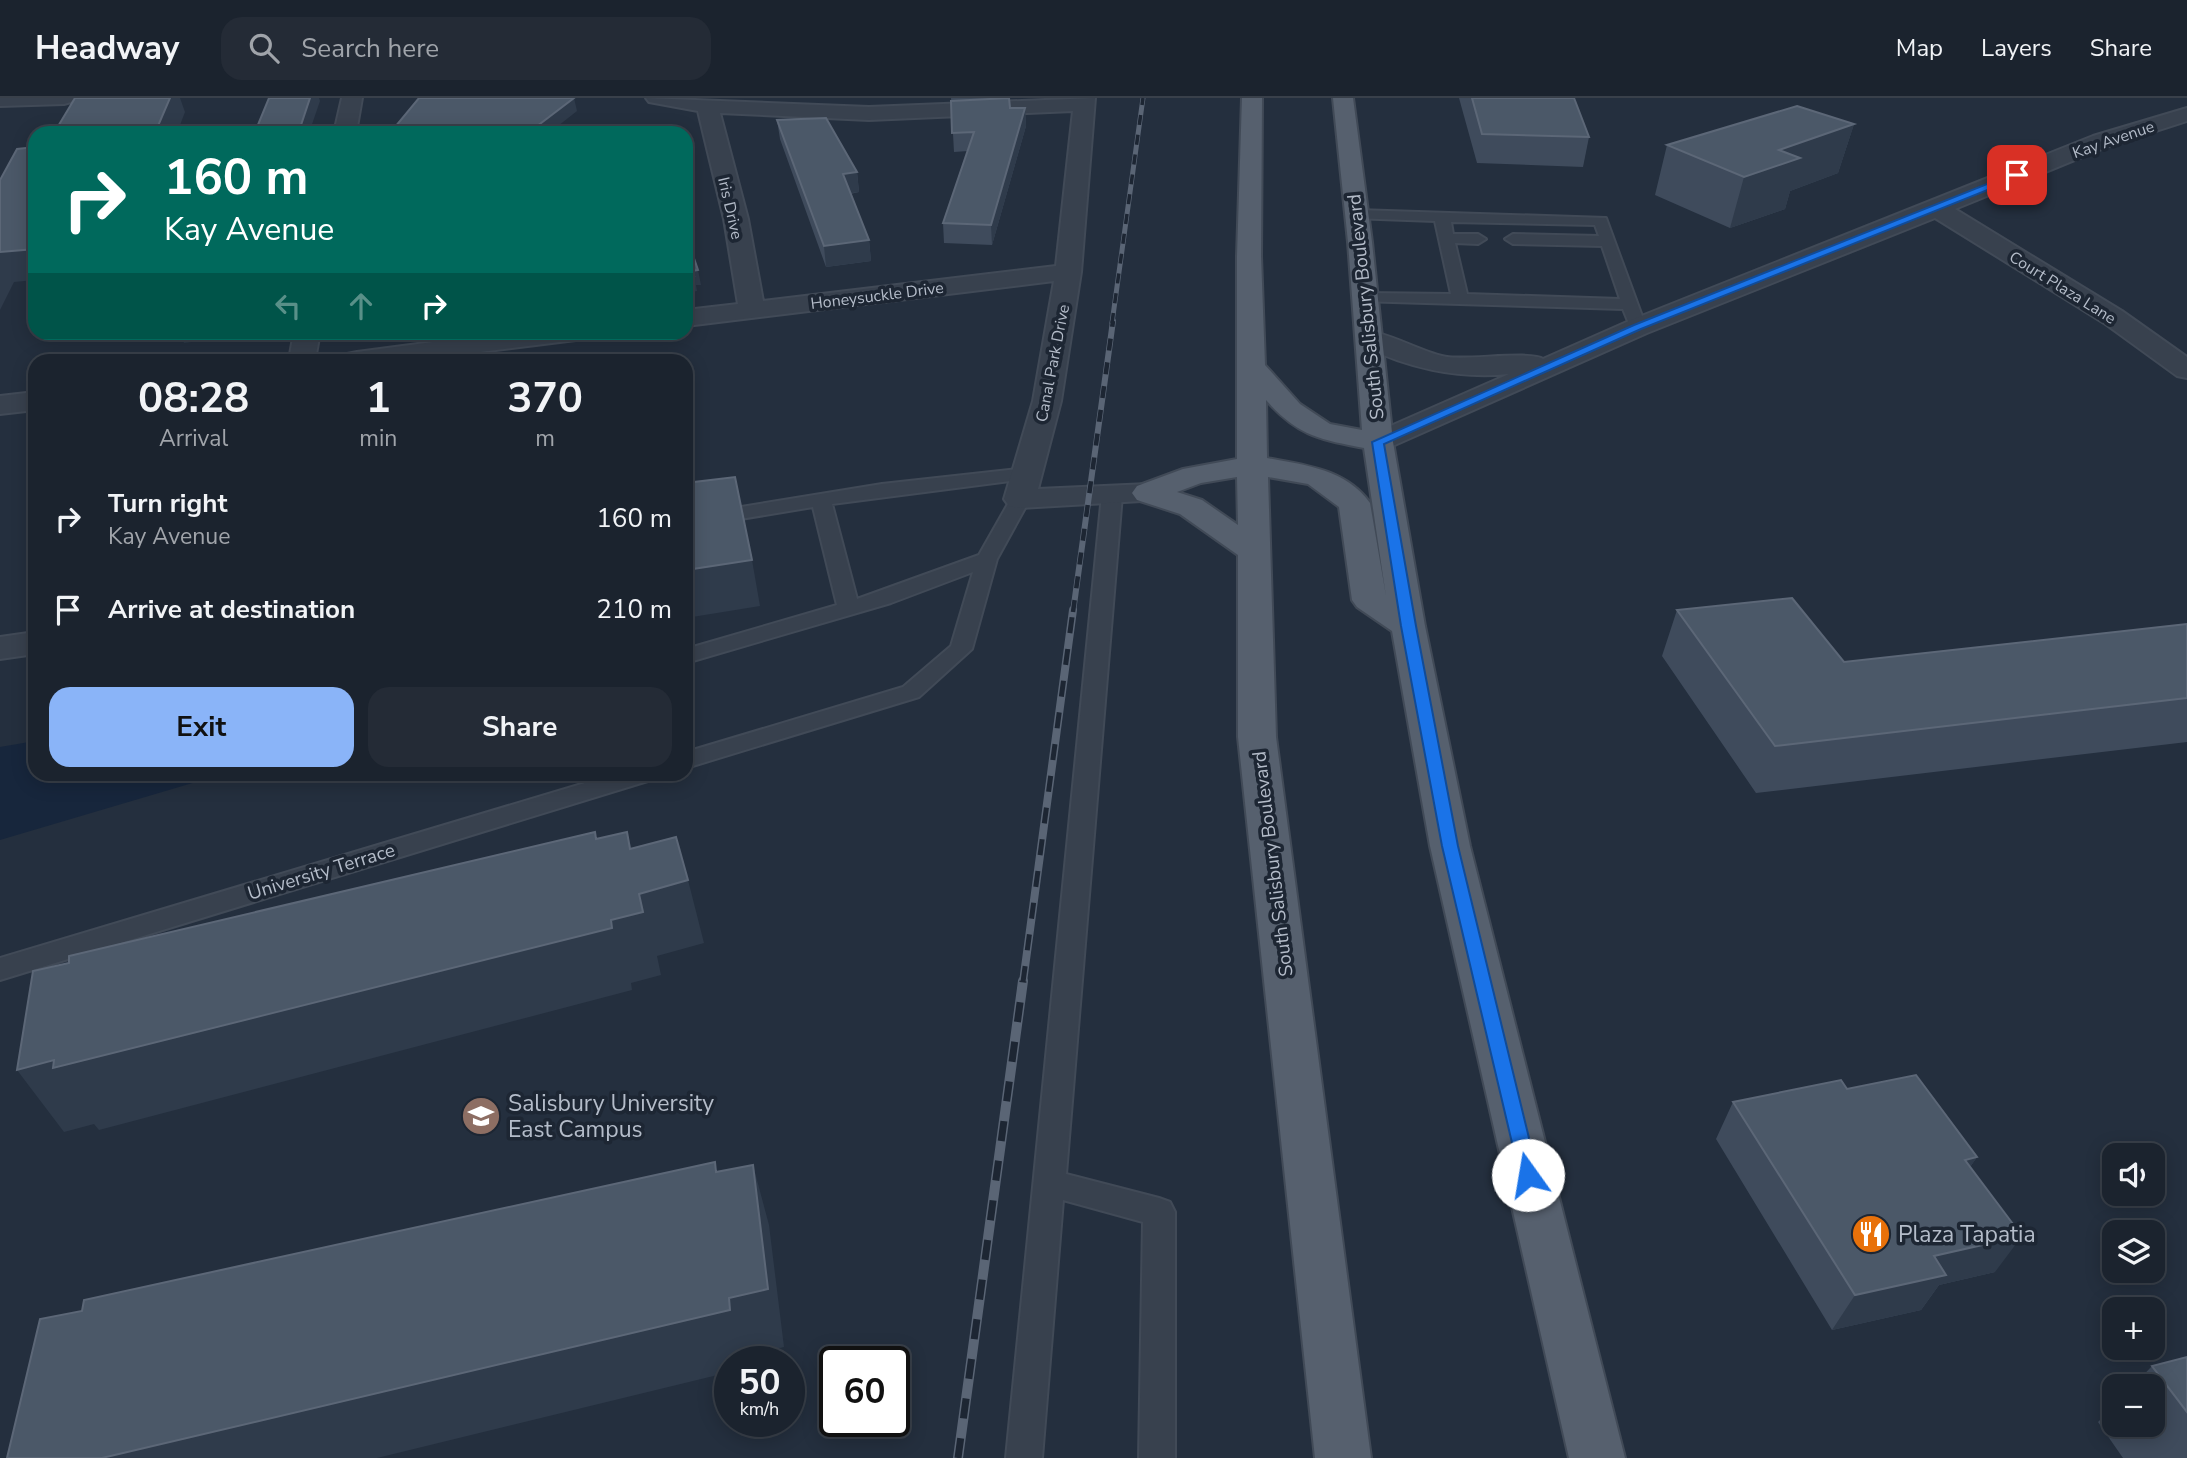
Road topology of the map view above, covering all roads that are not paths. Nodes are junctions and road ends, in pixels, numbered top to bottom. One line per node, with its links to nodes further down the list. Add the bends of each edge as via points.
1 (64, 98): 6 (street)
2 (352, 98): 10 (street)
3 (656, 98): 8 (street)
4 (1252, 98): 28 (main road, South Salisbury Boulevard)
5 (1343, 98): 12 (main road, South Salisbury Boulevard)
6 (0, 100)
7 (1085, 101): 8 (street, via 873,114); 18 (street, Canal Park Drive)
8 (708, 108): 21 (street, Iris Drive, via 736,219)
9 (2187, 114): 11 (street, Kay Avenue, via 2101,141)
10 (346, 126)
11 (1936, 208): 22 (street, Kay Avenue, via 1862,239); 29 (street, Court Plaza Lane, via 2113,317)
12 (1357, 215): 13 (lane); 19 (main road, South Salisbury Boulevard)
13 (1442, 217): 14 (lane); 17 (lane, via 1601,221)
14 (1447, 238): 15 (lane); 20 (lane)
15 (1478, 239)
16 (1513, 239): 17 (lane)
17 (1608, 241): 22 (lane)
18 (1068, 272): 21 (street, Honeysuckle Drive); 34 (street, Canal Park Drive, via 1047,401)
19 (1365, 298): 20 (lane); 24 (main road, South Salisbury Boulevard)
20 (1460, 299): 22 (lane)
21 (752, 310): 23 (street, Honeysuckle Drive)
22 (1634, 316): 27 (street, Kay Avenue)
23 (693, 317)
24 (1369, 338): 27 (street, Kay Avenue, via 1404,356 1466,368); 32 (main road, South Salisbury Boulevard)
25 (513, 340): 26 (street)
26 (404, 354)
27 (1572, 355): 32 (street, Kay Avenue)
28 (1251, 367): 32 (main road, via 1290,410 1321,431); 33 (main road, South Salisbury Boulevard)
29 (2187, 370)
30 (28, 402): 31 (street)
31 (0, 405)
32 (1378, 442): 42 (main road, South Salisbury Boulevard)
33 (1254, 465): 35 (main road, via 1194,475); 39 (main road, South Salisbury Boulevard); 42 (main road, via 1318,477 1354,503 1369,600)
34 (1024, 487): 36 (street); 37 (lane, via 882,490); 40 (lane)
35 (1149, 493): 36 (street); 39 (main road, via 1191,507)
36 (1112, 495): 49 (lane)
37 (821, 500): 38 (lane); 41 (lane)
38 (693, 521)
39 (1254, 552): 52 (main road, South Salisbury Boulevard, via 1257,737)
40 (987, 559): 41 (lane); 46 (lane, via 961,649 911,692)
41 (849, 608): 45 (lane)
42 (1408, 626): 53 (main road, South Salisbury Boulevard, via 1450,846)
43 (28, 644): 44 (street)
44 (0, 648)
45 (693, 654)
46 (693, 758)
47 (619, 781): 48 (lane, University Terrace)
48 (0, 969)
49 (1049, 1183): 50 (lane); 51 (lane, via 1159,1212)
50 (1024, 1458)
51 (1157, 1458)
52 (1343, 1458)
53 (1597, 1458)

